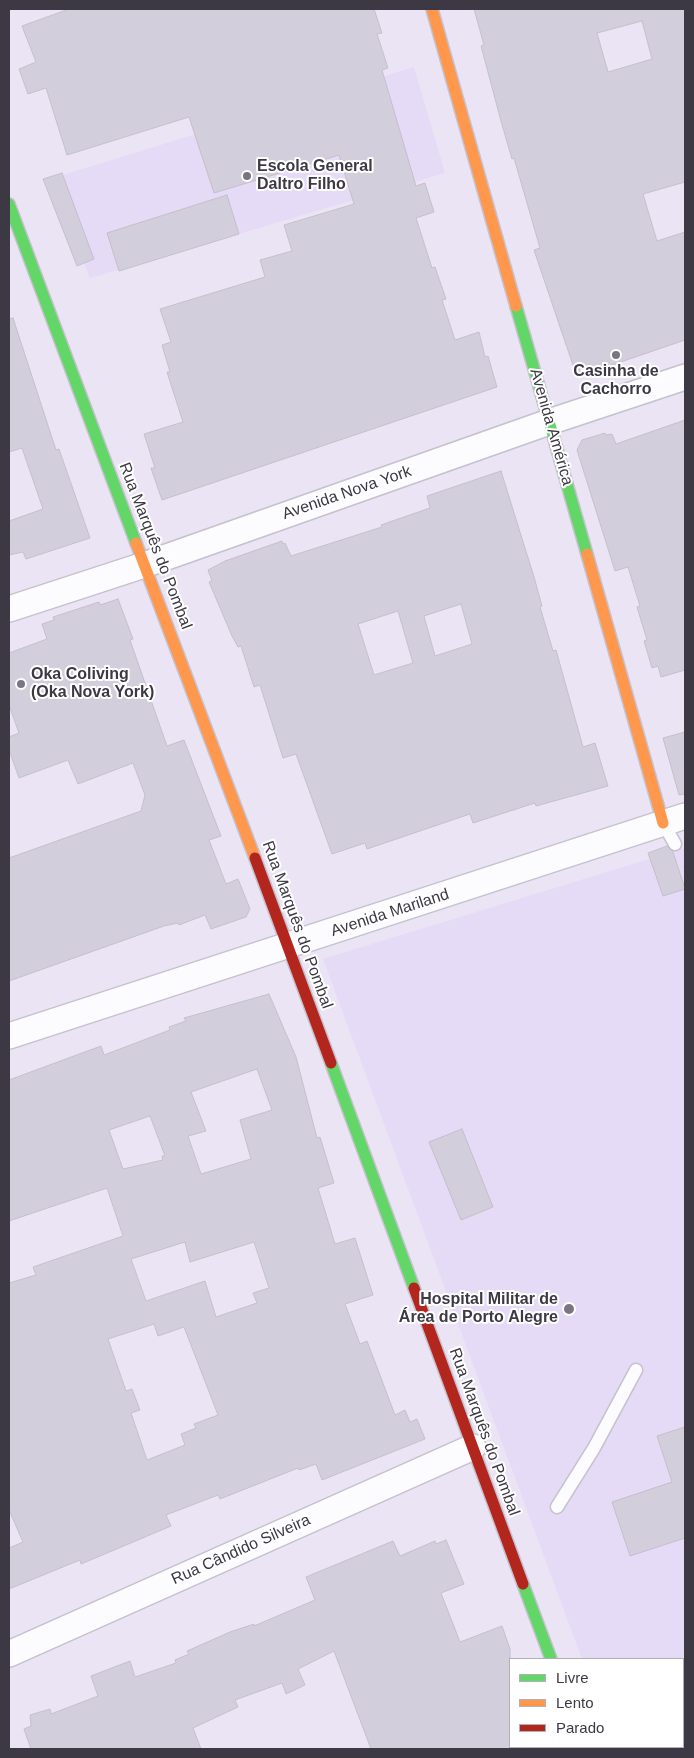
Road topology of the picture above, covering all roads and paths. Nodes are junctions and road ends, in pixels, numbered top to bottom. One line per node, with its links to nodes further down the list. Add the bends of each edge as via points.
1 (432, 9): 4 (street, Avenida América)
2 (9, 204): 5 (street, Rua Marquês do Pombal)
3 (685, 377): 4 (street, Avenida Nova York)
4 (549, 422): 5 (street, Avenida Nova York); 7 (street, Avenida América)
5 (144, 565): 6 (street, Avenida Nova York); 10 (street, Rua Marquês do Pombal)
6 (9, 609)
7 (675, 828): 10 (street, Avenida Mariland)
8 (684, 866): 9 (path)
9 (685, 872)
10 (288, 947): 11 (street, Avenida Mariland); 13 (street, Rua Marquês do Pombal)
11 (9, 1036)
12 (636, 1370): 14 (lane, via 594,1448)
13 (473, 1447): 15 (street, Rua Cândido Silveira); 16 (street, Rua Marquês do Pombal)
14 (557, 1507)
15 (9, 1654)
16 (551, 1658)

